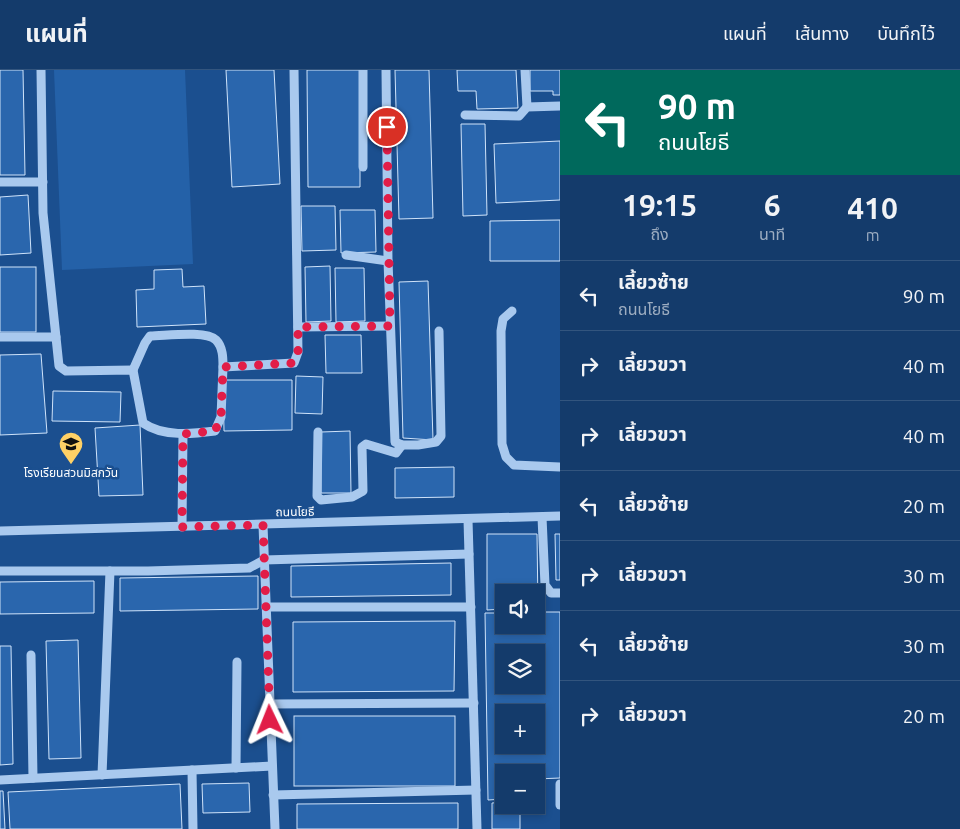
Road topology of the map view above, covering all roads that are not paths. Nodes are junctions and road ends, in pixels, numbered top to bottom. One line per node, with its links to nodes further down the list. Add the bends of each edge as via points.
1 (41, 70): 11 (street)
2 (294, 70): 16 (street)
3 (363, 70): 9 (street)
4 (386, 70): 13 (street)
5 (525, 70): 7 (street)
6 (560, 106): 7 (street)
7 (527, 107): 8 (street, via 519,116)
8 (465, 115)
9 (363, 167)
10 (0, 182): 11 (street)
11 (43, 182): 19 (street, via 43,213)
12 (346, 255): 13 (street)
13 (388, 260): 15 (street)
14 (512, 311): 25 (street, via 503,319 500,331 502,444 506,457 514,465)
15 (390, 326): 16 (street); 24 (street, via 395,442)
16 (298, 327): 20 (street, via 298,352 294,363)
17 (439, 330): 24 (street, via 441,436 436,442)
18 (0, 337): 19 (street)
19 (56, 337): 21 (street, via 59,366 66,371)
20 (223, 367): 21 (street, via 220,345 215,339 198,335 150,336 144,342); 23 (street, via 221,417 215,431)
21 (133, 370): 23 (street, via 143,423 150,428)
22 (318, 432): 24 (street, via 317,496 321,500 352,498 363,491 362,447 366,444 396,453)
23 (183, 434): 30 (street)
24 (402, 445)
25 (560, 467)
26 (560, 516): 27 (street, ถนนโยธี)
27 (542, 517): 28 (street, ถนนโยธี); 36 (street, via 545,585 552,593)
28 (468, 520): 29 (street, ถนนโยธี); 32 (street)
29 (263, 525): 30 (street, ถนนโยธี); 33 (street)
30 (182, 527): 31 (street, ถนนโยธี)
31 (0, 531)
32 (469, 554): 33 (street); 38 (street)
33 (264, 560): 35 (street, via 249,568); 37 (street)
34 (0, 571): 35 (street)
35 (110, 571): 46 (street)
36 (560, 593)
37 (266, 607): 38 (street); 42 (street)
38 (471, 607): 41 (street)
39 (30, 655): 47 (street)
40 (237, 662): 44 (street)
41 (474, 703): 42 (street); 50 (street)
42 (270, 704): 43 (street)
43 (272, 766): 44 (street); 51 (street)
44 (236, 768): 45 (street)
45 (192, 770): 46 (street); 53 (street)
46 (102, 775): 47 (street)
47 (33, 778): 48 (street)
48 (0, 780)
49 (560, 784): 52 (street)
50 (476, 790): 51 (street); 55 (street)
51 (273, 795): 54 (street)
52 (560, 805)
53 (193, 829)
54 (274, 829)
55 (477, 829)

